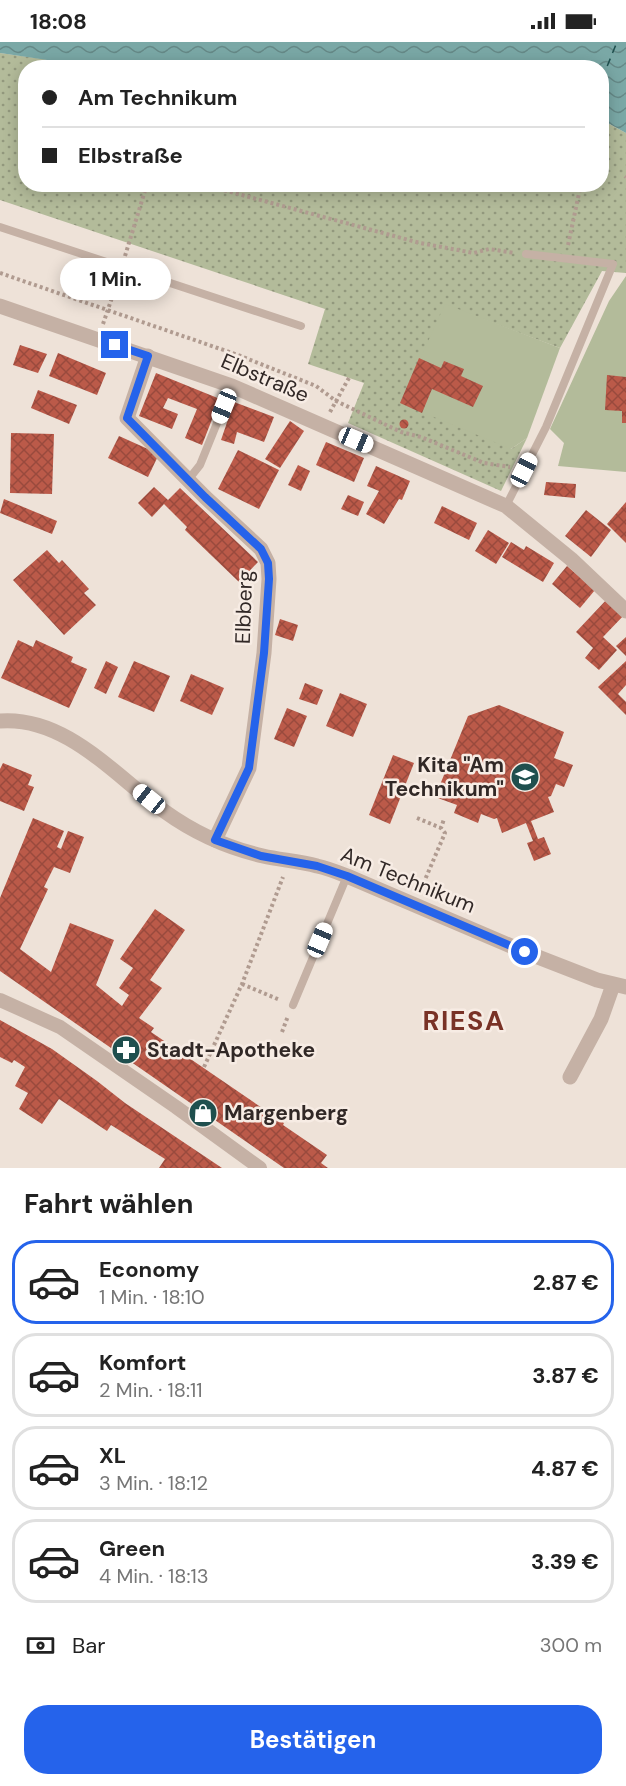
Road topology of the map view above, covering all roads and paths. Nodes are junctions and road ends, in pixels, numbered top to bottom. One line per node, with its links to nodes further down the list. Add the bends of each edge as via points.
1 (145, 192): 7 (path)
2 (231, 192): 5 (path, via 420,243 474,253 489,249)
3 (579, 192): 6 (path)
4 (0, 227): 7 (lane)
5 (526, 254): 6 (lane)
6 (565, 260): 18 (lane, via 613,264 546,427)
7 (122, 267): 12 (lane)
8 (0, 273): 16 (path, via 238,355 316,386)
9 (113, 296): 10 (path)
10 (110, 304)
11 (0, 306): 13 (street, Elbstraße)
12 (301, 326)
13 (148, 356): 15 (street, Elbstraße); 19 (street, Elbberg, via 127,418)
14 (350, 376): 16 (path)
15 (232, 386): 17 (street, Elbstraße); 19 (lane, via 200,465)
16 (336, 401): 17 (path); 18 (path, via 401,432 484,463)
17 (323, 425): 20 (street, Elbstraße)
18 (524, 470): 20 (lane)
19 (188, 480): 26 (street, Elbberg, via 261,549 268,563 264,653 249,768)
20 (506, 506): 21 (street, Elbstraße)
21 (626, 611)
22 (0, 721): 26 (street, Am Technikum, via 34,723 52,730 163,811)
23 (417, 818): 25 (path)
24 (444, 819): 25 (path)
25 (441, 828): 29 (path, via 445,833)
26 (215, 840): 27 (street, Am Technikum)
27 (288, 861): 28 (street, Am Technikum); 30 (path)
28 (347, 876): 29 (street, Am Technikum); 33 (lane)
29 (415, 904): 31 (street, Am Technikum, via 525,952)
30 (242, 984): 33 (path); 35 (path)
31 (620, 986): 36 (street)
32 (0, 1000): 37 (street, via 60,1028)
33 (292, 1005): 34 (path)
34 (282, 1032)
35 (204, 1067)
36 (570, 1077)
37 (260, 1168)

